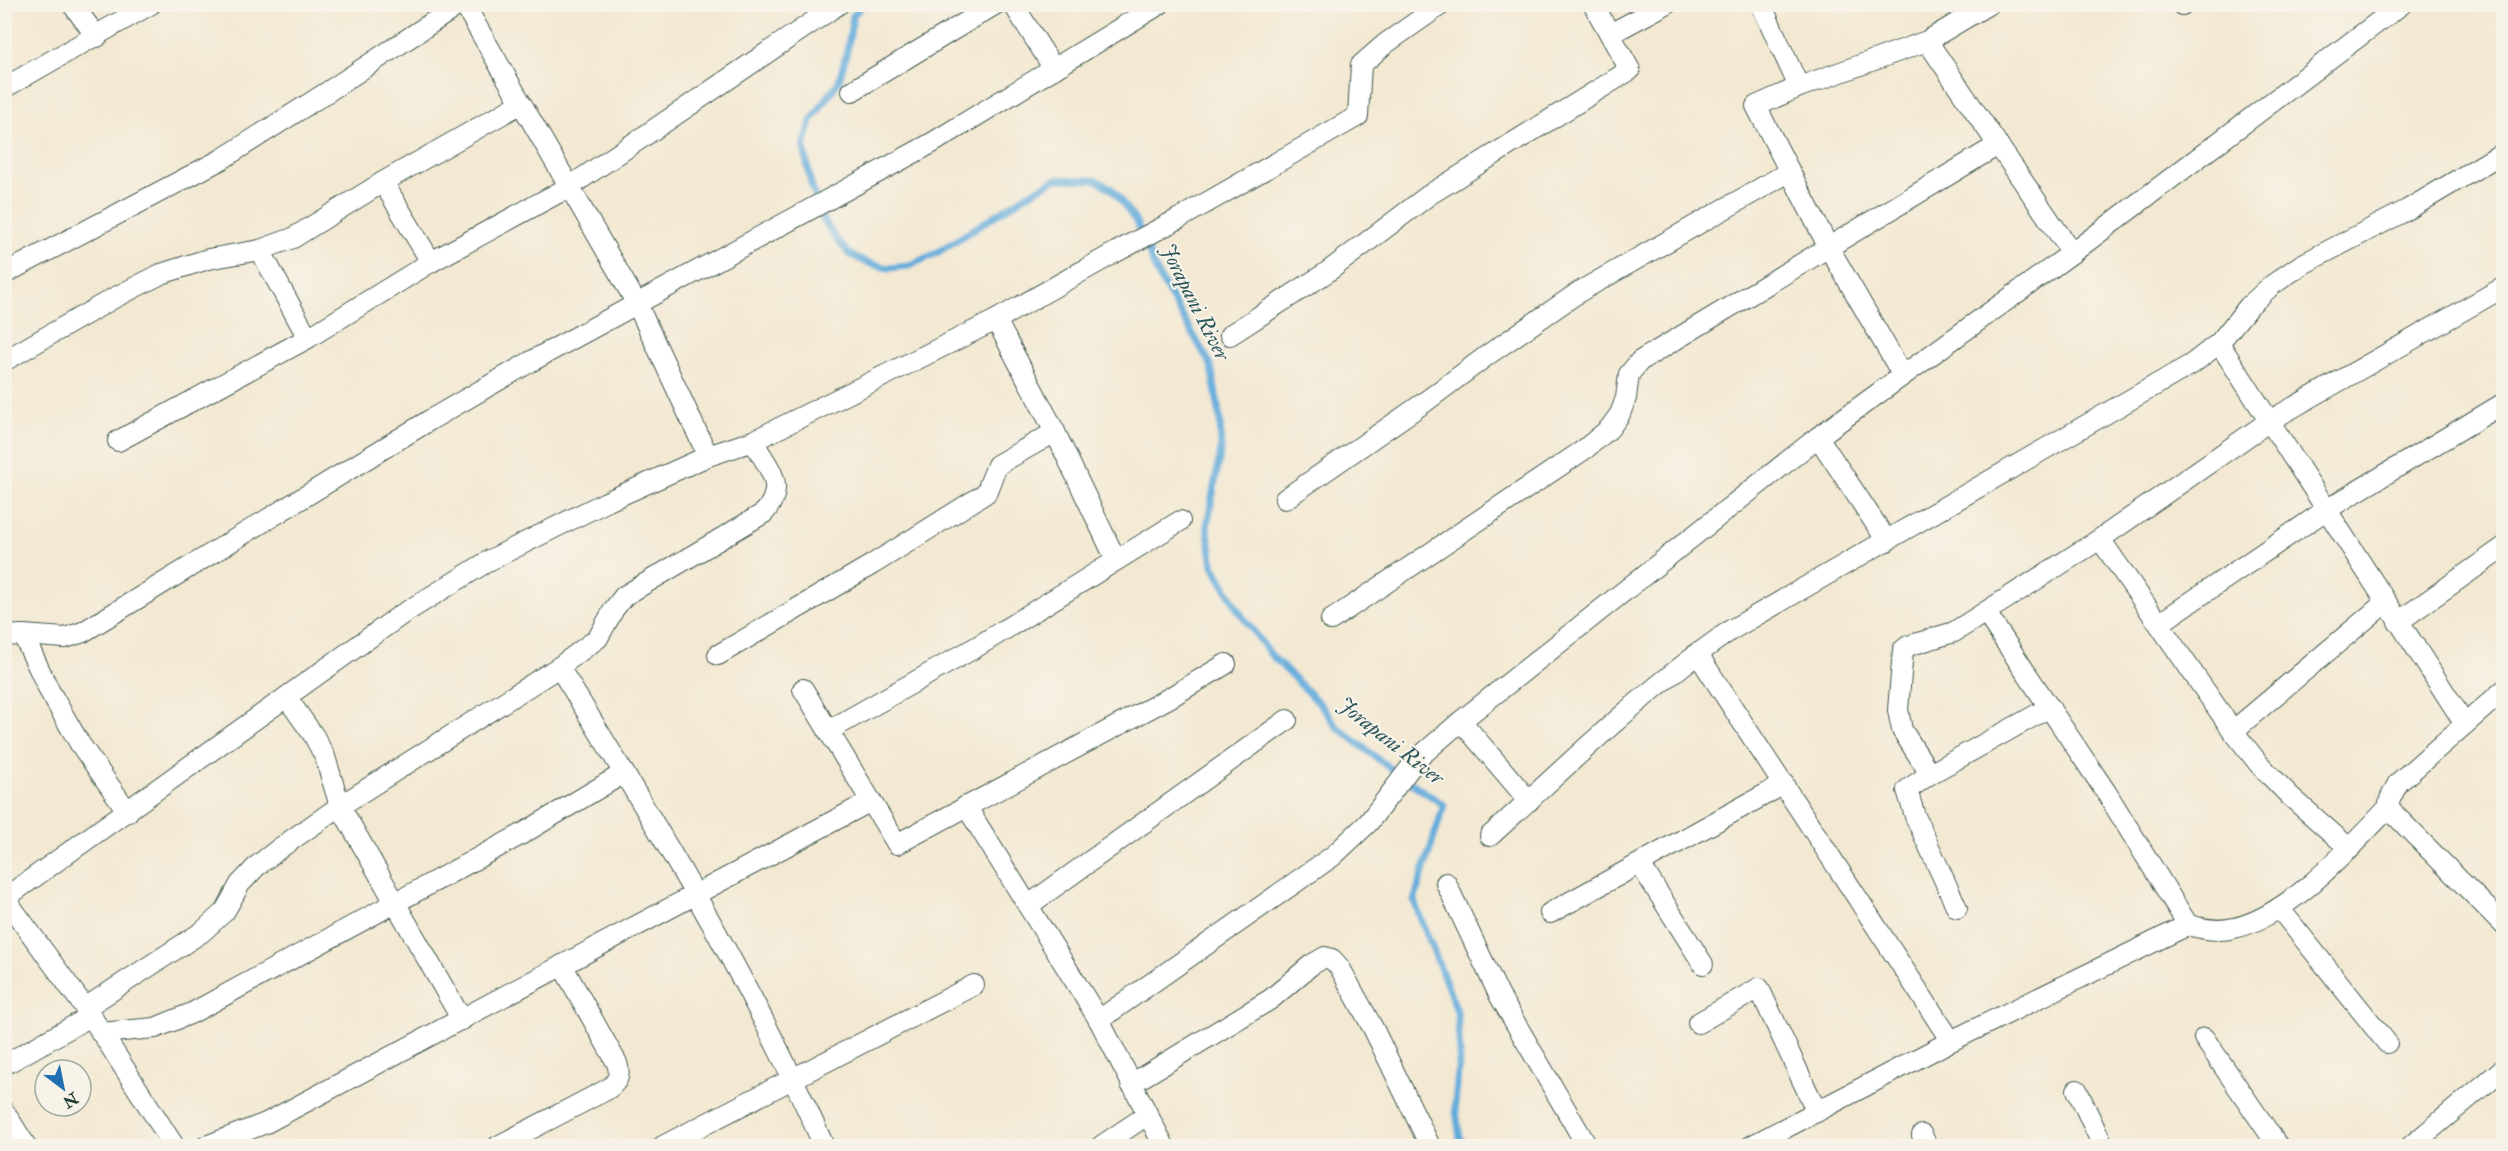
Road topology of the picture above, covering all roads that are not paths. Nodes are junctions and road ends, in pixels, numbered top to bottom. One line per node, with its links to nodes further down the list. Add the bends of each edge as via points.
1 (72, 4): 15 (street)
2 (151, 4): 15 (street)
3 (462, 4): 21 (street); 31 (street, via 222,159)
4 (839, 4): 26 (street)
5 (996, 4): 20 (street)
6 (1013, 4): 17 (street)
7 (1160, 4): 17 (street)
8 (1442, 4): 34 (street, via 1361,65 1358,116)
9 (1593, 4): 14 (street)
10 (1666, 4): 14 (street)
11 (1761, 4): 18 (street)
12 (1989, 4): 16 (street)
13 (2402, 4): 29 (street)
14 (1610, 34): 35 (street, via 1630,70 1430,195 1326,273)
15 (97, 37): 19 (street)
16 (1927, 41): 18 (street); 22 (street)
17 (1054, 69): 33 (street, via 932,143)
18 (1799, 87): 24 (street, via 1756,106)
19 (4, 88)
20 (852, 91)
21 (520, 104): 25 (street); 26 (street)
22 (1998, 146): 27 (street); 29 (street)
23 (2504, 152): 37 (street, via 2407,210 2301,265 2249,306)
24 (1789, 172): 27 (street); 47 (street, via 1579,292)
25 (383, 182): 28 (street, via 292,238); 30 (street)
26 (568, 187): 30 (street); 33 (street)
27 (1829, 248): 39 (street); 56 (street, via 1640,361 1629,374 1626,398 1609,429)
28 (260, 250): 36 (street); 38 (street, via 208,258 162,274)
29 (2072, 253): 39 (street)
30 (431, 262): 36 (street)
31 (4, 274)
32 (2504, 287): 41 (street)
33 (637, 304): 46 (street); 59 (street, via 430,420 83,632 65,638)
34 (996, 320): 42 (street); 45 (street)
35 (1230, 335)
36 (308, 338): 44 (street)
37 (2219, 343): 41 (street); 51 (street, via 2192,364)
38 (4, 361)
39 (1902, 374): 43 (street)
40 (2504, 403): 48 (street)
41 (2271, 420): 48 (street); 50 (street)
42 (1055, 432): 53 (street); 61 (street, via 997,465 986,493)
43 (1818, 437): 51 (street); 69 (street)
44 (118, 441)
45 (753, 441): 46 (street); 63 (street, via 776,490 774,501 764,513 624,596 598,638)
46 (708, 456): 66 (street, via 490,560 401,615)
47 (1285, 499)
48 (2326, 510): 54 (street); 58 (street)
49 (1180, 521): 53 (street)
50 (2100, 539): 55 (street); 58 (street)
51 (1887, 541): 60 (street)
52 (2504, 547): 57 (street)
53 (1116, 560): 71 (street, via 978,646)
54 (2386, 602): 57 (street); 72 (street)
55 (1986, 613): 67 (street); 74 (street, via 1954,632 1903,650 1898,710 1902,730)
56 (1331, 620)
57 (2398, 622): 70 (street)
58 (2160, 623): 72 (street)
59 (14, 635): 81 (street)
60 (1697, 653): 75 (street); 77 (street, via 1595,738)
61 (718, 655)
62 (1226, 664): 79 (street)
63 (559, 667): 73 (street); 78 (street)
64 (803, 689): 71 (street)
65 (2504, 690): 70 (street)
66 (287, 698): 78 (street, via 320,746); 81 (street)
67 (2050, 707): 74 (street); 94 (street)
68 (1287, 720): 89 (street)
69 (1461, 721): 77 (street); 100 (street, via 1417,759 1368,823 1332,856)
70 (2465, 724): 80 (street, via 2398,783)
71 (828, 731): 76 (street)
72 (2233, 731): 83 (street, via 2282,788)
73 (624, 773): 86 (street); 88 (street)
74 (1930, 774): 90 (street, via 1906,790)
75 (1784, 784): 84 (street); 103 (street)
76 (871, 801): 79 (street, via 897,844); 86 (street)
77 (1529, 801): 82 (street)
78 (340, 806): 88 (street); 98 (street, via 257,866 240,884 225,911)
79 (966, 806): 89 (street)
80 (2388, 808): 83 (street); 93 (street)
81 (128, 812): 87 (street)
82 (1490, 836)
83 (2350, 849): 91 (street)
84 (1640, 864): 92 (street); 95 (street)
85 (1446, 883): 123 (street, via 1499,995)
86 (695, 896): 96 (street); 107 (street)
87 (5, 897): 98 (street)
88 (396, 902): 98 (street, via 171,1023 147,1029); 99 (street)
89 (1029, 905): 100 (street)
90 (1956, 908)
91 (2279, 909): 94 (street, via 2233,929); 104 (street)
92 (1550, 913)
93 (2502, 922)
94 (2188, 925): 103 (street)
95 (1702, 964)
96 (562, 965): 99 (street); 117 (street, via 617,1063 618,1082)
97 (974, 985): 107 (street)
98 (92, 1019): 105 (street); 115 (street)
99 (462, 1020): 116 (street, via 266,1123)
100 (1100, 1020): 108 (street)
101 (1698, 1023): 111 (street, via 1759,988)
102 (2204, 1038): 125 (street)
103 (1951, 1041): 111 (street)
104 (2387, 1043)
105 (4, 1065)
106 (2504, 1068): 126 (street)
107 (794, 1079): 118 (street); 119 (street)
108 (1131, 1084): 112 (street); 122 (street, via 1270,999 1325,957 1340,968)
109 (2077, 1090): 124 (street)
110 (4, 1111): 114 (street)
111 (1817, 1112): 113 (street)
112 (1147, 1115): 120 (street); 121 (street)
113 (1760, 1144)
114 (26, 1146)
115 (174, 1146)
116 (206, 1146)
117 (498, 1146)
118 (663, 1146)
119 (824, 1146)
120 (1101, 1146)
121 (1164, 1146)
122 (1430, 1146)
123 (1587, 1146)
124 (2103, 1146)
125 (2278, 1146)
126 (2411, 1146)

